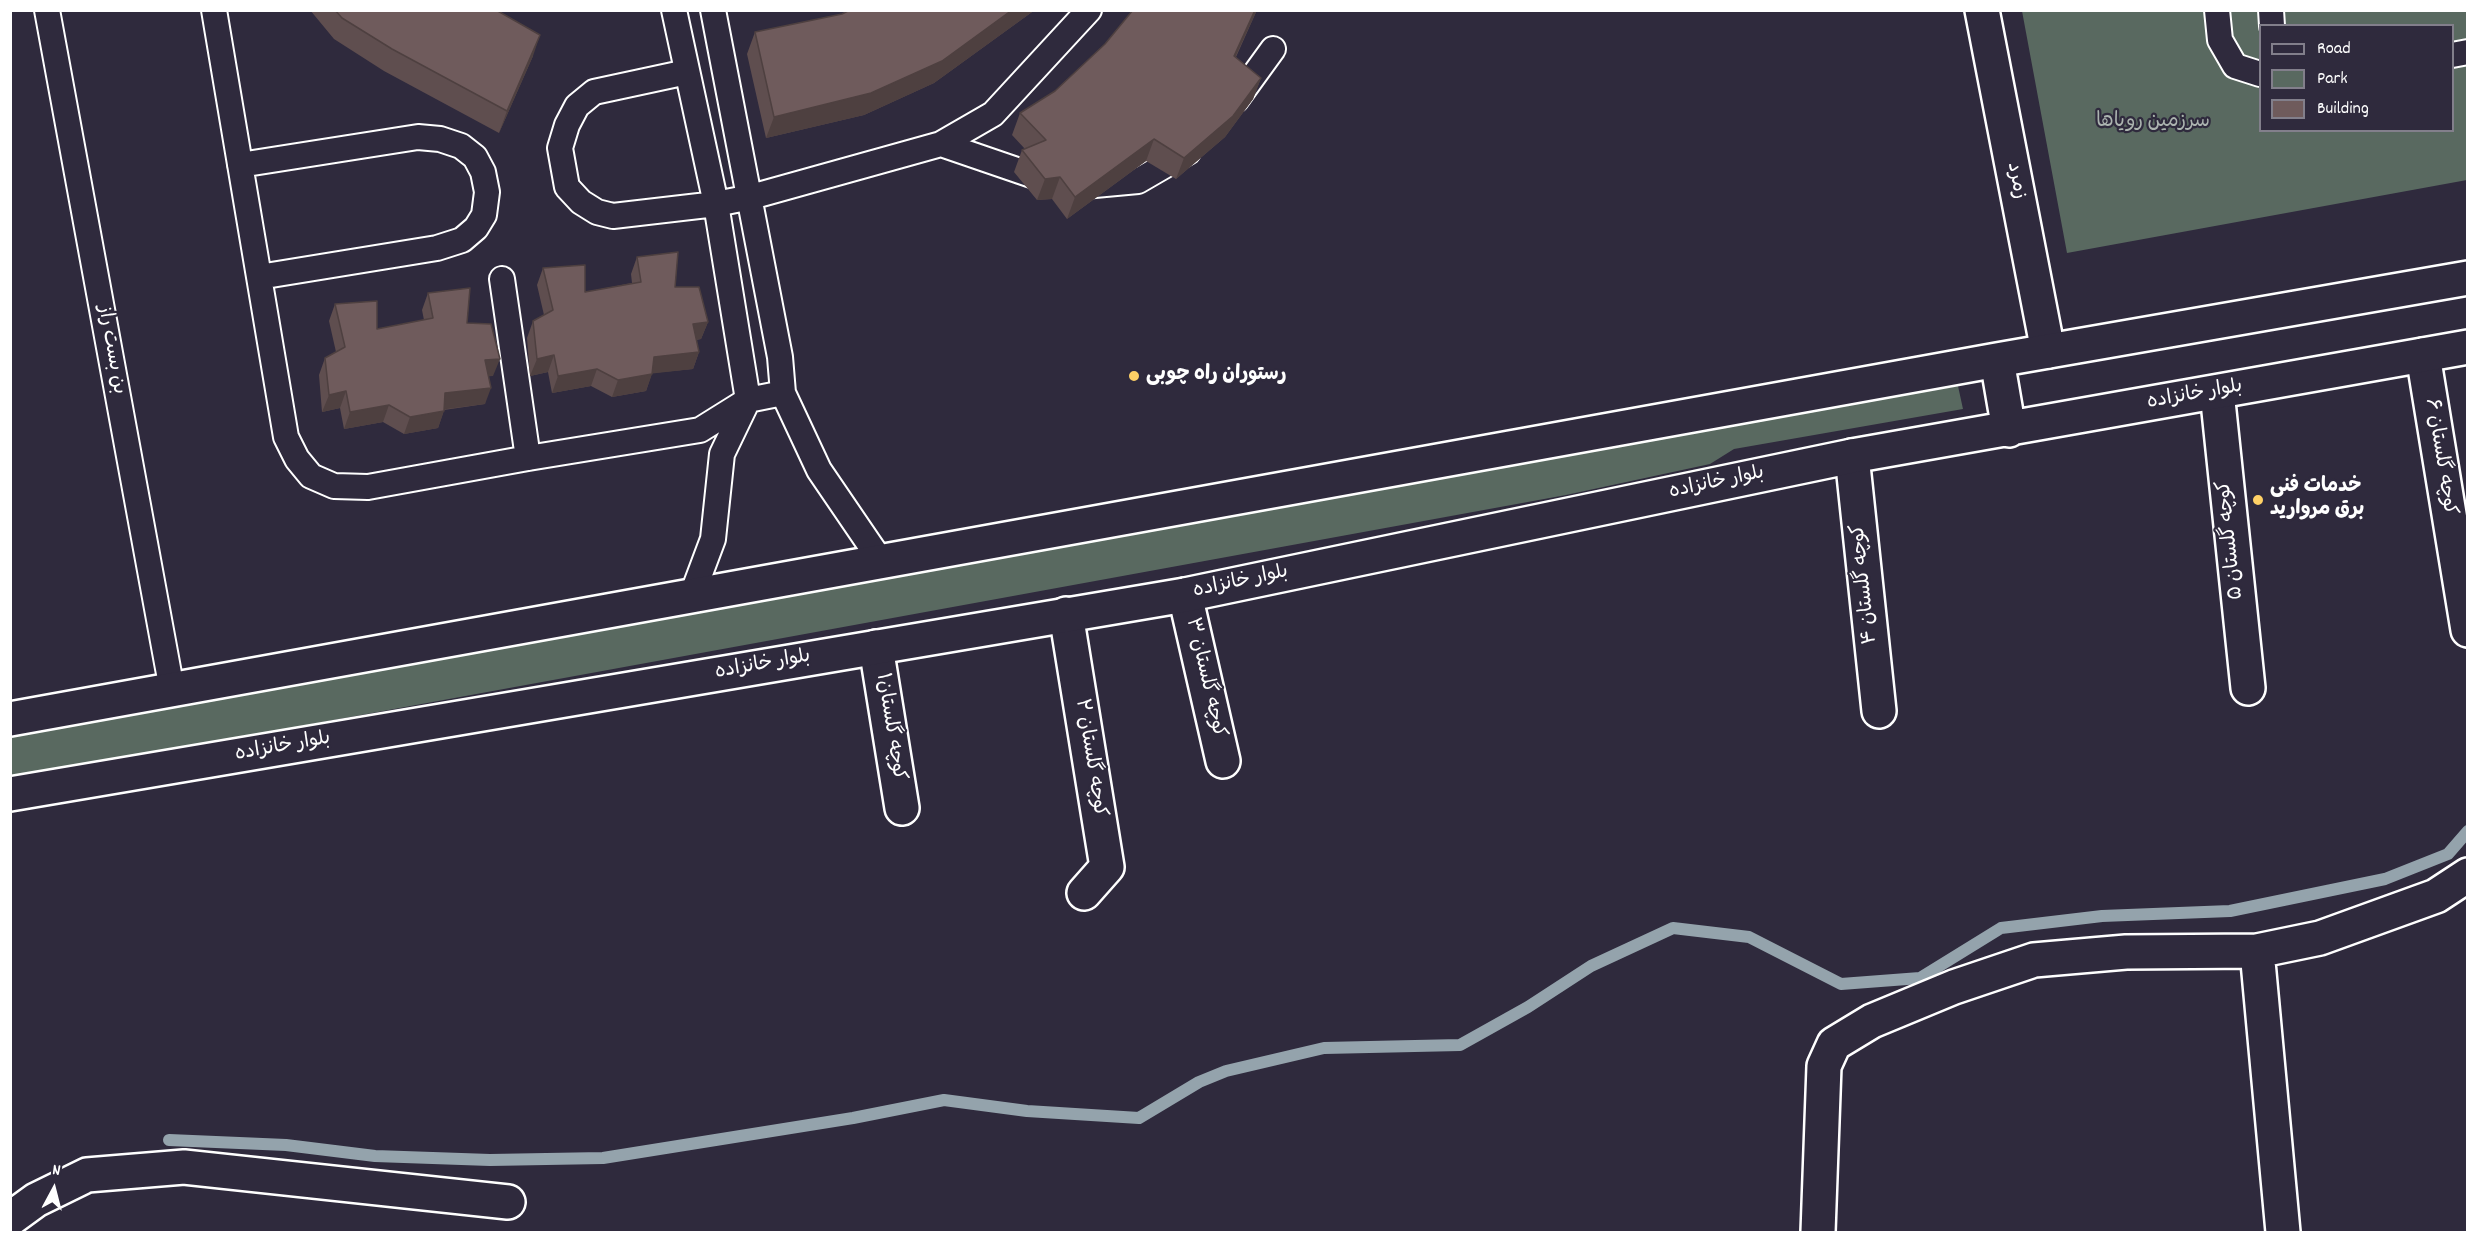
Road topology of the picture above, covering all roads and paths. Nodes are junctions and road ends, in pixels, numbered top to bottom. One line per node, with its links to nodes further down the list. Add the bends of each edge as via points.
1 (47, 10): 35 (lane, بن بست راز)
2 (214, 10): 12 (lane)
3 (674, 10): 9 (lane)
4 (713, 10): 13 (lane)
5 (1089, 10): 11 (lane, via 993,114)
6 (1982, 10): 19 (main road, زمرد)
7 (2217, 10): 10 (lane, via 2220,40 2235,66)
8 (1273, 49): 11 (lane, via 1188,152 1138,181 1080,186 1035,178)
9 (687, 72): 14 (lane); 14 (lane, via 594,92 577,106 567,125 560,148 562,168 567,187 581,202 613,216)
10 (2259, 74)
11 (941, 144): 13 (lane)
12 (240, 165): 15 (lane); 15 (lane, via 418,137 440,139 461,146 475,157 487,192 484,215 462,240 437,248)
13 (751, 197): 14 (lane); 23 (lane)
14 (716, 204): 24 (lane)
15 (259, 278): 27 (lane, via 286,437 311,476 334,486 368,487)
16 (2468, 278): 19 (main road)
17 (501, 279): 27 (lane)
18 (2468, 347): 20 (main road, بلوار خانزاده)
19 (2048, 351): 21 (main road)
20 (2423, 355): 22 (main road, بلوار خانزاده); 32 (main road, کوچه گلستان ۶)
21 (1996, 360): 25 (main road); 28 (main road)
22 (2217, 392): 25 (main road, بلوار خانزاده); 34 (main road, کوچه گلستان ۵)
23 (783, 393): 24 (lane); 28 (lane, via 819,470)
24 (748, 400): 27 (lane, via 700,430); 29 (lane, via 722,454 713,539)
25 (2009, 429): 26 (main road, بلوار خانزاده)
26 (1852, 456): 30 (main road, بلوار خانزاده); 36 (main road, کوچه گلستان ۴)
27 (528, 458)
28 (881, 561): 29 (main road)
29 (692, 595): 35 (main road)
30 (1185, 595): 31 (main road, بلوار خانزاده); 38 (main road, کوچه گلستان ۳)
31 (1066, 614): 33 (main road, بلوار خانزاده); 42 (main road, کوچه گلستان ۲, via 1107,867)
32 (2468, 630)
33 (876, 647): 39 (main road, بلوار خانزاده); 40 (main road, کوچه گلستان۱)
34 (2248, 688)
35 (172, 690): 37 (main road)
36 (1879, 711)
37 (10, 719)
38 (1223, 761)
39 (10, 794)
40 (902, 808)
41 (2468, 875): 43 (main road, via 2436,896 2320,938)
42 (1084, 893)
43 (2256, 951): 46 (main road, via 2126,952 2034,960 1882,1017 1834,1044 1824,1066); 47 (main road)
44 (508, 1202): 45 (main road, via 184,1167 87,1175 36,1200)
45 (10, 1218)
46 (1818, 1233)
47 (2283, 1233)

